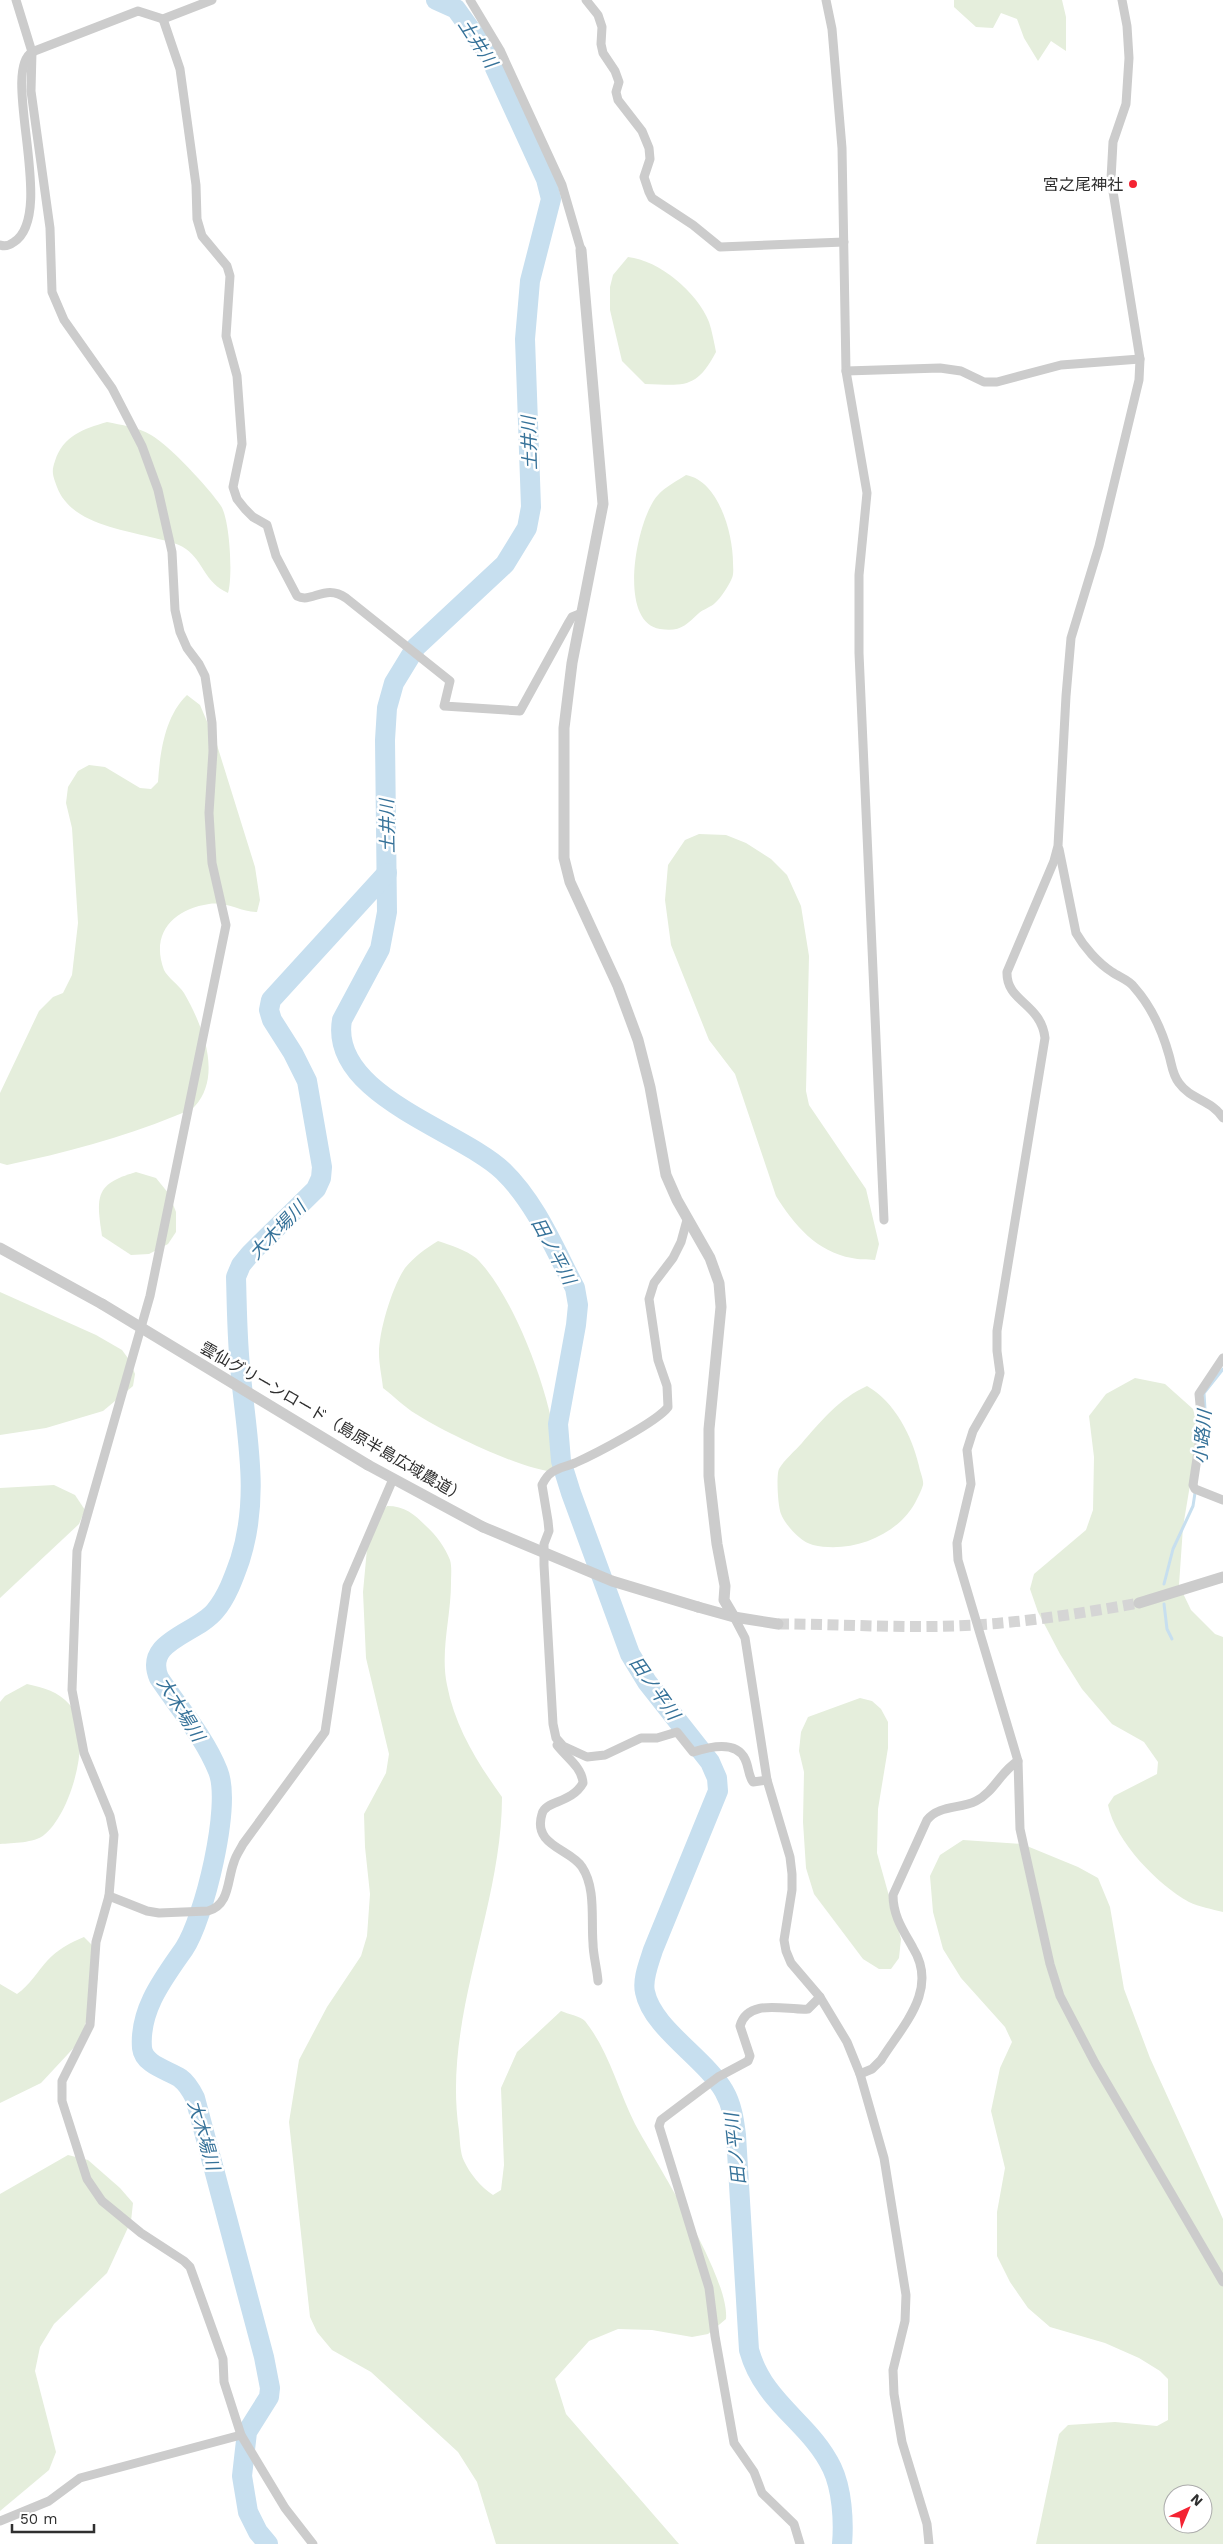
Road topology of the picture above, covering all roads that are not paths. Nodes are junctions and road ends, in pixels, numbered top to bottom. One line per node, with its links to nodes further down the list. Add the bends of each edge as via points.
1 (16, 0): 8 (street)
2 (212, 0): 7 (street)
3 (470, 0): 11 (street, via 500,50 562,185)
4 (586, 0): 9 (street, via 598,15 602,27 604,54 616,71 619,82 618,100 642,131 649,148 650,159 644,177 652,198 720,247)
5 (826, 0): 9 (street, via 832,29 841,138)
6 (1122, 0): 12 (street, via 1129,58 1126,104 1113,142 1111,179)
7 (163, 19): 8 (street, via 138,10); 14 (street, via 180,69 196,186 197,219 202,236 230,276 226,336 237,376 242,444 233,480 237,499 253,517 267,525 276,556 299,598 338,592 450,681 444,706 520,711 572,617)
8 (32, 52): 10 (street, via 23,59 18,80 29,195 28,222 20,238 12,244); 30 (street, via 31,91 50,228 52,292 64,320 112,388 142,446 158,490 172,552 175,610 180,632 205,676 212,723 209,813 212,862 226,925 150,1296 77,1551 72,1690 84,1753 110,1816 114,1835)
9 (844, 242): 13 (street)
10 (0, 245)
11 (581, 250): 14 (street, via 603,504)
12 (1140, 359): 13 (street, via 1061,365 997,382 984,382 961,371 940,368); 15 (street, via 1138,380 1099,546 1071,638)
13 (846, 371): 18 (street, via 868,493 859,575 859,653)
14 (582, 613): 17 (street, via 564,728 564,858 570,882 618,986 638,1040 666,1175)
15 (1058, 846): 16 (street, via 1076,933 1082,944 1110,971 1132,984 1145,1000 1157,1020 1171,1068 1179,1083 1188,1092 1217,1108); 28 (street, via 1007,972 1006,982 1038,1016 1045,1038 997,1331 1000,1373 996,1391 973,1431 967,1450 971,1484 957,1543 958,1560 972,1612)
16 (1223, 1118)
17 (687, 1220): 25 (street, via 710,1258 719,1282 721,1307 709,1429 709,1476 725,1586 724,1600); 27 (street, via 681,1242 654,1283 649,1300 658,1360 667,1386 668,1407 654,1420 549,1473 542,1485 549,1532 544,1544 544,1565)
18 (884, 1220)
19 (0, 1248): 21 (street, 雲仙グリーンロード（島原半島広域農道）, bridge, via 102,1304)
20 (1223, 1358): 22 (street, via 1199,1394 1202,1425 1192,1485)
21 (393, 1479): 25 (street, 雲仙グリーンロード（島原半島広域農道）, bridge, via 483,1527 612,1582); 30 (street, via 348,1586 324,1732 243,1844 234,1861 224,1901 216,1909 208,1911 147,1911)
22 (1223, 1500)
23 (1223, 1578): 24 (street)
24 (1139, 1602)
25 (734, 1617): 26 (street, 雲仙グリーンロード（島原半島広域農道）); 29 (street, via 745,1638)
26 (778, 1624)
27 (556, 1738): 29 (street, via 574,1753 596,1757 641,1738 677,1732 693,1752 721,1746 739,1751 753,1782); 31 (street, via 557,1745 579,1768 583,1783 571,1797 547,1806 542,1812 542,1830 554,1848 575,1859 585,1871 591,1897)
28 (1018, 1761): 33 (street, via 978,1800 940,1810 927,1820 893,1896 898,1923 922,1966 924,1981 920,1998 880,2060); 34 (street, via 1020,1829 1060,1996 1095,2063)
29 (767, 1780): 32 (street, via 792,1874 784,1940 786,1951 791,1963)
30 (109, 1896): 35 (street, via 96,1942 90,2025 62,2081 62,2100 87,2179 102,2200 141,2233 190,2267 223,2359 224,2382)
31 (598, 1981)
32 (820, 1997): 33 (street, via 847,2042); 38 (street, via 808,2009 768,2007 746,2015 740,2026 750,2056 748,2061 715,2079 661,2120 659,2132 709,2288 734,2442 754,2472 762,2493 794,2524)
33 (860, 2074): 39 (street, via 884,2158 906,2295 905,2321 893,2370 894,2394 902,2442 927,2524)
34 (1223, 2282)
35 (242, 2436): 36 (street, via 80,2478 49,2501); 37 (street, via 286,2508)
36 (0, 2521)
37 (313, 2544)
38 (800, 2544)
39 (928, 2544)

